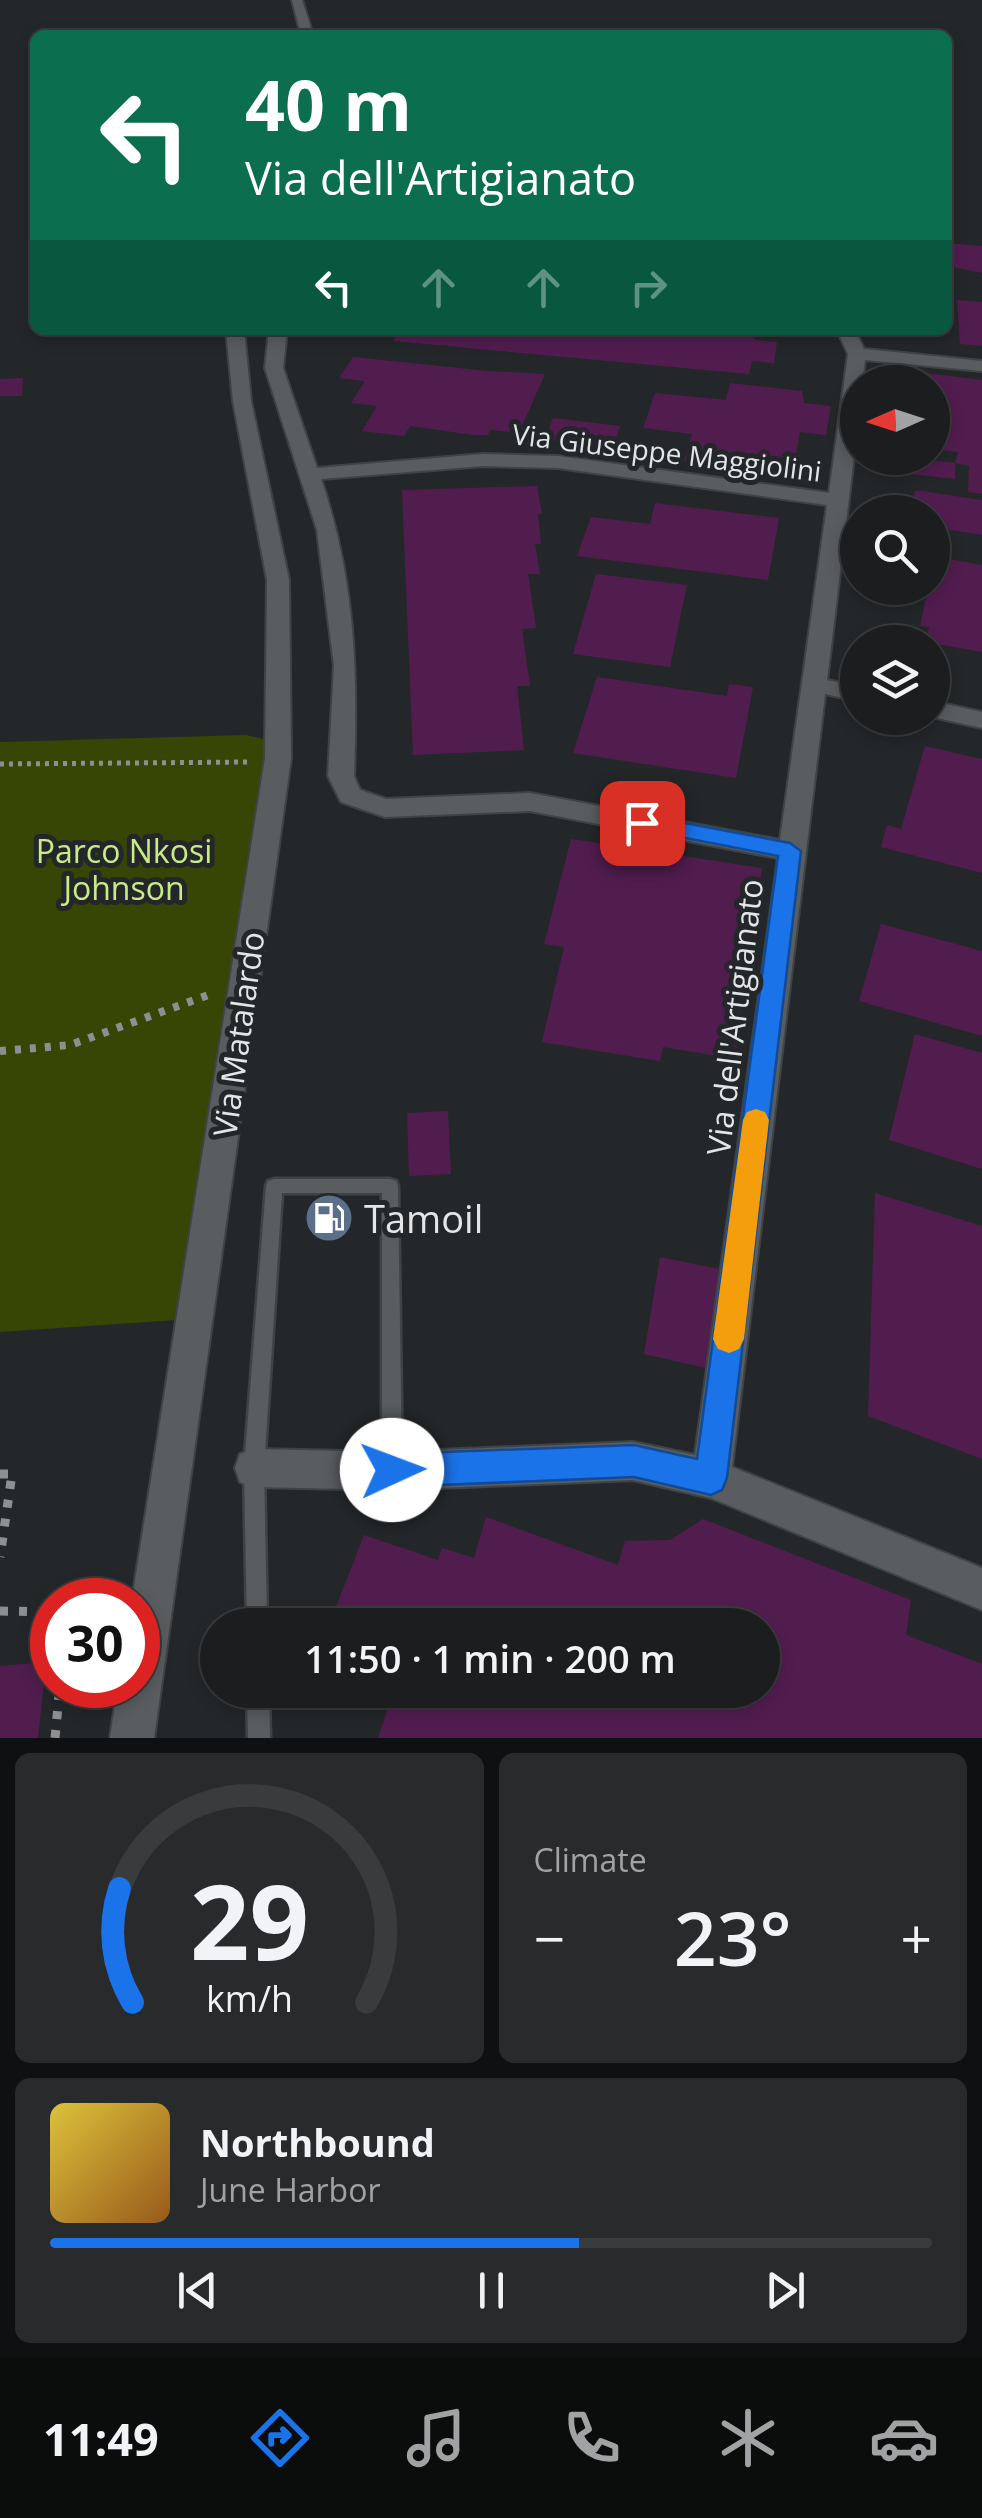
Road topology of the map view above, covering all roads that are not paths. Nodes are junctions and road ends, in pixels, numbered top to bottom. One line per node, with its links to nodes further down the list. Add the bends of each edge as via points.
1 (297, 0): 2 (street)
2 (305, 30)
3 (235, 335): 20 (street, Via Matalardo, via 278,580 278,762)
4 (277, 335): 7 (street, via 274,368)
5 (851, 342): 6 (street); 8 (street, Via dell'Artigianato)
6 (982, 366)
7 (311, 474): 8 (street, Via Giuseppe Maggiolini, via 482,460 558,462); 13 (street, via 328,530 346,666 341,776 350,796 385,808 530,802)
8 (838, 500): 9 (street, Via dell'Artigianato)
9 (811, 684): 10 (street); 13 (street, Via dell'Artigianato)
10 (840, 690)
11 (950, 713): 12 (street)
12 (982, 720)
13 (790, 851): 16 (street, Via dell'Artigianato)
14 (254, 1468): 15 (street); 15 (lane, via 274,1186 390,1186); 18 (lane)
15 (392, 1470): 16 (street, via 634,1461)
16 (711, 1478): 17 (street)
17 (982, 1589)
18 (257, 1608)
19 (258, 1708): 21 (lane)
20 (132, 1738)
21 (259, 1738)

